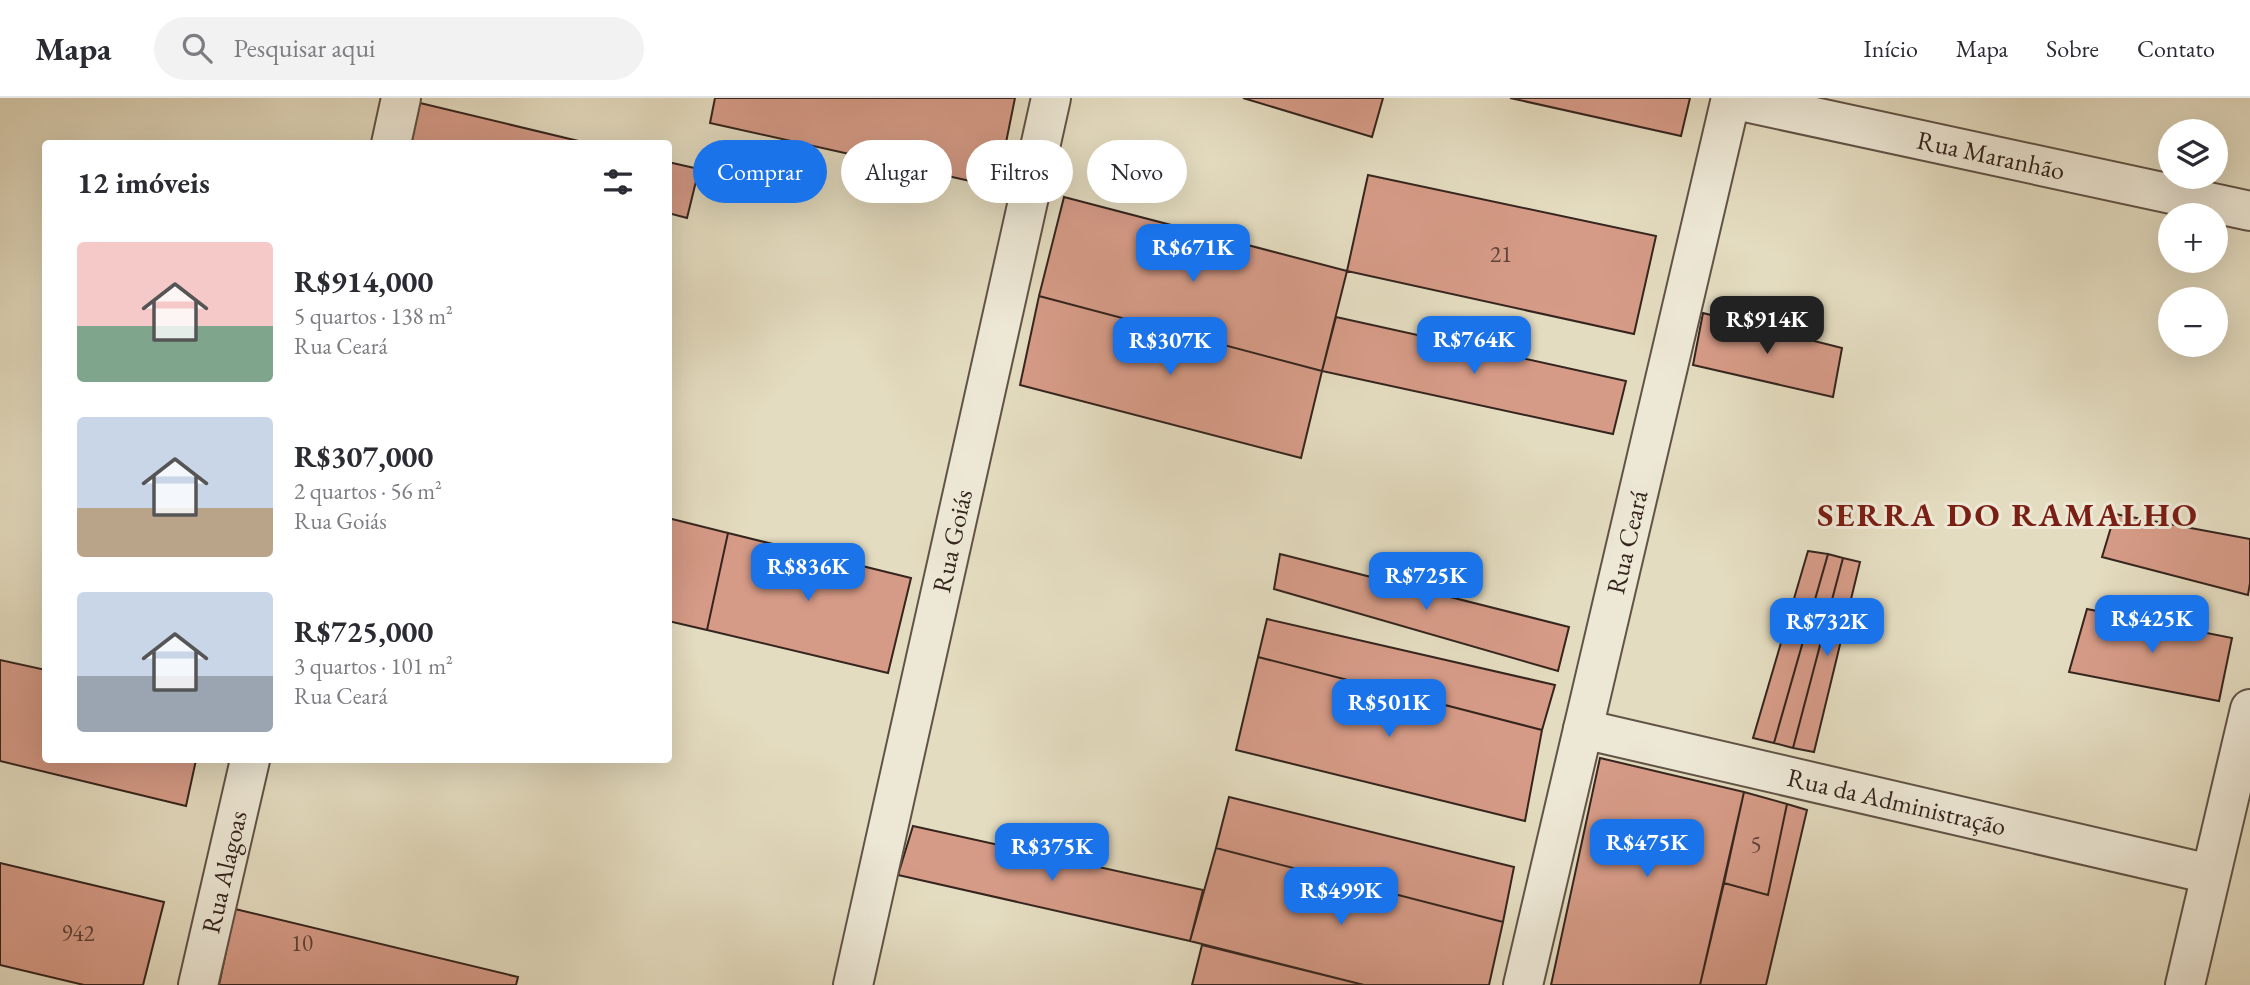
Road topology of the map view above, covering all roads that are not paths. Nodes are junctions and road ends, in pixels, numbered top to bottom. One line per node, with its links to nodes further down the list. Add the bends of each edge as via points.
1 (401, 98): 4 (street)
2 (1051, 98): 12 (street, Rua Goiás)
3 (1731, 98): 5 (street, Rua Maranhão); 7 (street, Rua Ceará)
4 (392, 140)
5 (2250, 211)
6 (2250, 709): 9 (street)
7 (1583, 729): 9 (street, Rua da Administração); 13 (street, Rua Ceará)
8 (249, 763): 11 (street, Rua Alagoas)
9 (2210, 874): 10 (street)
10 (2192, 984)
11 (198, 985)
12 (853, 985)
13 (1523, 985)

